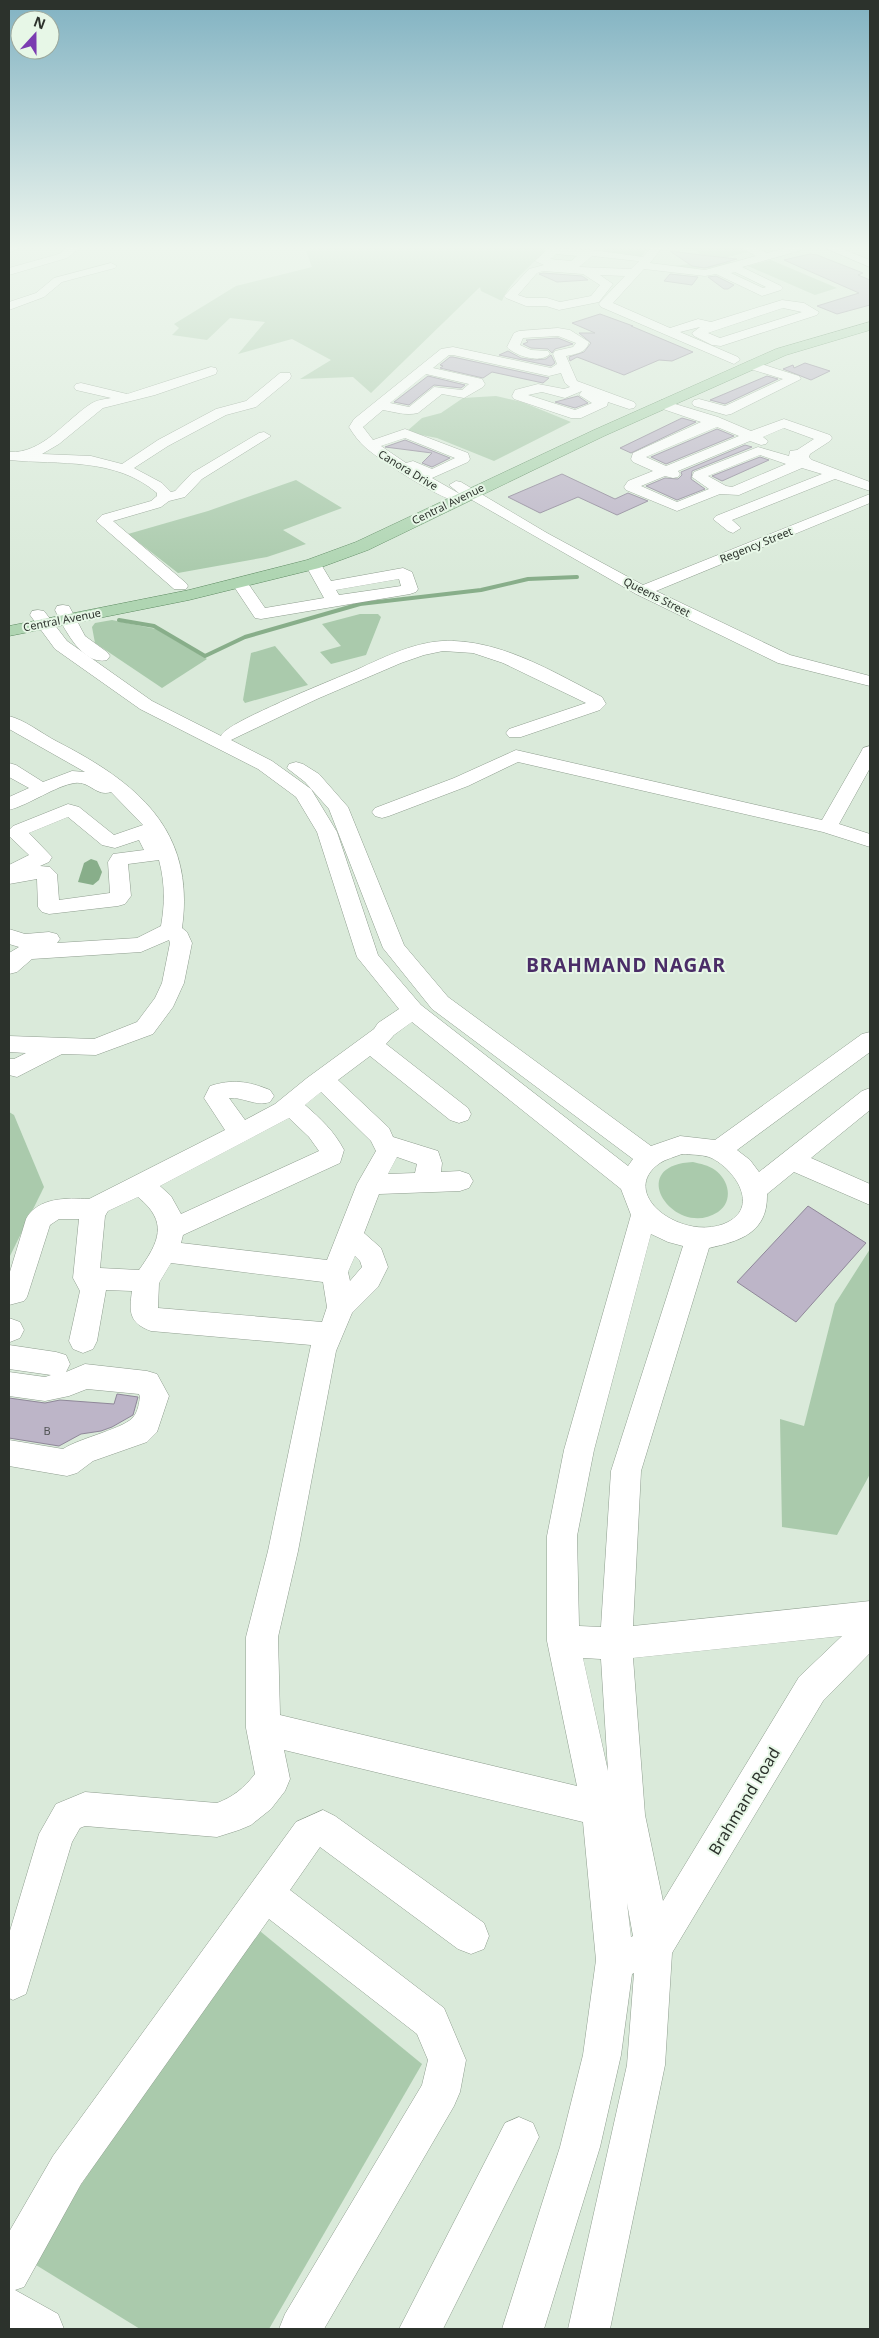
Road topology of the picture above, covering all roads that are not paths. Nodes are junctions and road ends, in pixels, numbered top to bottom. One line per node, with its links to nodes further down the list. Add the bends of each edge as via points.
1 (438, 357): 9 (street)
2 (507, 357): 13 (street, via 560,363 572,383)
3 (727, 357): 8 (street)
4 (756, 357): 7 (street)
5 (764, 357): 7 (main road, Central Avenue)
6 (765, 357): 7 (main road, Central Avenue)
7 (759, 359): 8 (main road, Central Avenue); 17 (main road, Central Avenue); 18 (street, via 794,380 726,411)
8 (734, 360): 19 (main road, Central Avenue)
9 (425, 367): 20 (street); 20 (street, via 478,384 464,394 439,390 413,410)
10 (211, 370): 16 (street)
11 (285, 376): 33 (street, via 251,404 221,412 163,443)
12 (81, 387): 16 (street)
13 (581, 387): 14 (street); 19 (street)
14 (565, 394): 14 (street, via 536,387 519,396 576,415 602,402 586,395)
15 (713, 396): 18 (street)
16 (129, 397): 28 (street, via 92,408 54,441)
17 (670, 401): 18 (street); 21 (street, via 705,419); 41 (main road, Central Avenue)
18 (698, 402)
19 (628, 405): 41 (main road, Central Avenue)
20 (377, 408): 22 (street); 22 (street, via 398,417 381,430)
21 (716, 421): 24 (street); 34 (street, via 638,456 638,460)
22 (357, 425): 25 (street, Canora Drive, via 358,435)
23 (264, 436): 42 (street, via 197,476 180,494)
24 (748, 438): 26 (street); 29 (street, via 781,443); 29 (street, via 784,423 825,438); 34 (street)
25 (371, 445): 32 (street, Canora Drive, via 385,456 405,451 421,460); 32 (street, via 405,433 463,456 463,459 431,474)
26 (758, 450): 29 (street); 30 (street)
27 (9, 456): 28 (street)
28 (24, 458): 31 (street); 33 (street, via 84,458)
29 (805, 458): 35 (street); 36 (street, via 783,472)
30 (730, 462): 36 (street); 40 (street, via 699,475)
31 (9, 463)
32 (409, 466): 41 (street, Canora Drive)
33 (122, 470): 42 (street, via 157,485 164,492)
34 (665, 470): 37 (street); 44 (street, via 631,487 677,507)
35 (830, 476): 38 (street); 39 (street); 45 (street, via 766,509 721,519)
36 (751, 478): 40 (street, via 734,492)
37 (686, 486): 40 (street); 44 (street)
38 (844, 486)
39 (870, 487)
40 (718, 491): 44 (street)
41 (457, 492): 46 (main road, Central Avenue, via 362,546); 48 (main road, Central Avenue, via 278,562); 49 (street, Queens Street)
42 (164, 498): 48 (street, via 156,504 104,521)
43 (870, 498): 49 (street, Regency Street)
44 (697, 499)
45 (733, 528)
46 (313, 564): 47 (main road, Central Avenue); 47 (street, via 330,594 261,614)
47 (240, 582): 50 (main road, Central Avenue)
48 (180, 586): 50 (main road, Central Avenue)
49 (642, 591): 54 (street, Queens Street, via 792,662)
50 (66, 614): 51 (main road, Central Avenue); 55 (street, via 78,639)
51 (41, 619): 52 (main road, Central Avenue); 53 (main road, Central Avenue); 55 (street, via 61,645 146,705)
52 (9, 621)
53 (9, 631)
54 (870, 680)
55 (182, 717): 58 (street); 63 (street)
56 (9, 721): 60 (street)
57 (515, 732): 58 (street, via 555,721 597,704 596,701 489,652 453,646 432,648 398,658 274,711)
58 (230, 735): 63 (street, via 312,778)
59 (870, 752): 68 (street)
60 (85, 763): 62 (street); 67 (street, via 117,784)
61 (9, 769): 62 (street)
62 (35, 784): 64 (street)
63 (312, 791): 76 (street, via 368,957); 90 (street, via 338,807 394,948 440,1003)
64 (9, 796)
65 (9, 804): 67 (street, via 72,777 84,777 94,779)
66 (382, 812): 68 (street, via 516,756)
67 (145, 825): 70 (street); 71 (street, via 115,842 109,841 68,810 20,830 18,833 42,857); 73 (street, via 169,854 176,886 176,910)
68 (828, 827): 69 (street)
69 (870, 841)
70 (156, 855): 72 (street, via 120,859 122,896 109,901 49,907 47,874); 73 (street, via 167,905)
71 (9, 872)
72 (9, 876)
73 (159, 933): 74 (street, via 139,929 24,941); 75 (street, via 141,945 27,952); 80 (street, via 179,938 181,943 173,983 165,1001 145,1028 96,1047)
74 (9, 936)
75 (9, 967)
76 (416, 1013): 77 (street, via 393,1033); 95 (street)
77 (376, 1039): 82 (street); 86 (street)
78 (870, 1040): 89 (street)
79 (9, 1044): 80 (street)
80 (58, 1046): 81 (street, via 17,1068)
81 (9, 1067)
82 (322, 1079): 85 (street); 88 (street, via 380,1135)
83 (262, 1096): 87 (street, via 240,1088 218,1092 216,1098)
84 (870, 1097): 91 (street)
85 (290, 1106): 87 (street); 101 (street, via 318,1130 332,1150 331,1156 183,1225)
86 (459, 1114)
87 (241, 1133): 96 (street)
88 (385, 1144): 93 (street, via 429,1158); 94 (street, via 388,1151)
89 (718, 1151): 90 (street, via 680,1145 662,1149); 97 (street, via 735,1161 747,1174)
90 (648, 1157): 95 (street, via 638,1169)
91 (792, 1160): 97 (street); 98 (street)
92 (460, 1181): 93 (street)
93 (426, 1182): 94 (street)
94 (370, 1184): 102 (street)
95 (633, 1184): 100 (street, via 635,1199)
96 (141, 1185): 99 (street, via 100,1204); 101 (street, via 162,1203)
97 (754, 1190): 103 (street, via 754,1205 748,1220 735,1231 718,1238)
98 (870, 1195)
99 (96, 1209): 106 (street, via 92,1215); 108 (street, via 59,1208 39,1219 18,1289)
100 (644, 1214): 103 (street, via 658,1227); 117 (street, via 580,1450 562,1536)
101 (171, 1227): 104 (street)
102 (349, 1235): 105 (street); 109 (street, via 372,1256 375,1267)
103 (698, 1240): 118 (street, via 626,1471)
104 (165, 1252): 105 (street); 107 (street)
105 (335, 1272): 109 (street)
106 (86, 1278): 107 (street); 110 (street, via 93,1291)
107 (146, 1281): 109 (street, via 143,1311 151,1319)
108 (9, 1294)
109 (336, 1321): 119 (street, via 323,1348 283,1552 262,1637)
110 (83, 1340)
111 (9, 1357): 112 (street)
112 (56, 1364)
113 (9, 1384): 114 (street, via 45,1389 69,1384 84,1376 147,1383 155,1396 147,1423 137,1432 84,1450 67,1463)
114 (9, 1453)
115 (870, 1617): 118 (street)
116 (870, 1631): 123 (street, Brahmand Road, via 811,1689)
117 (563, 1641): 118 (street); 120 (street)
118 (616, 1644): 120 (street)
119 (263, 1728): 120 (street); 125 (street, via 273,1779 239,1813 217,1820 85,1809 68,1816 57,1834)
120 (614, 1812): 123 (street); 124 (street)
121 (266, 1894): 122 (street, via 308,1834 323,1828); 127 (street, via 67,2170); 130 (street, via 430,2021 447,2060 440,2092)
122 (471, 1936)
123 (654, 1950): 124 (street); 133 (street, via 646,2065)
124 (615, 1960): 132 (street, via 602,2055 580,2148)
125 (13, 1981)
126 (519, 2138): 131 (street)
127 (9, 2272)
128 (9, 2309): 129 (street)
129 (42, 2329)
130 (300, 2329)
131 (420, 2329)
132 (523, 2329)
133 (589, 2329)

